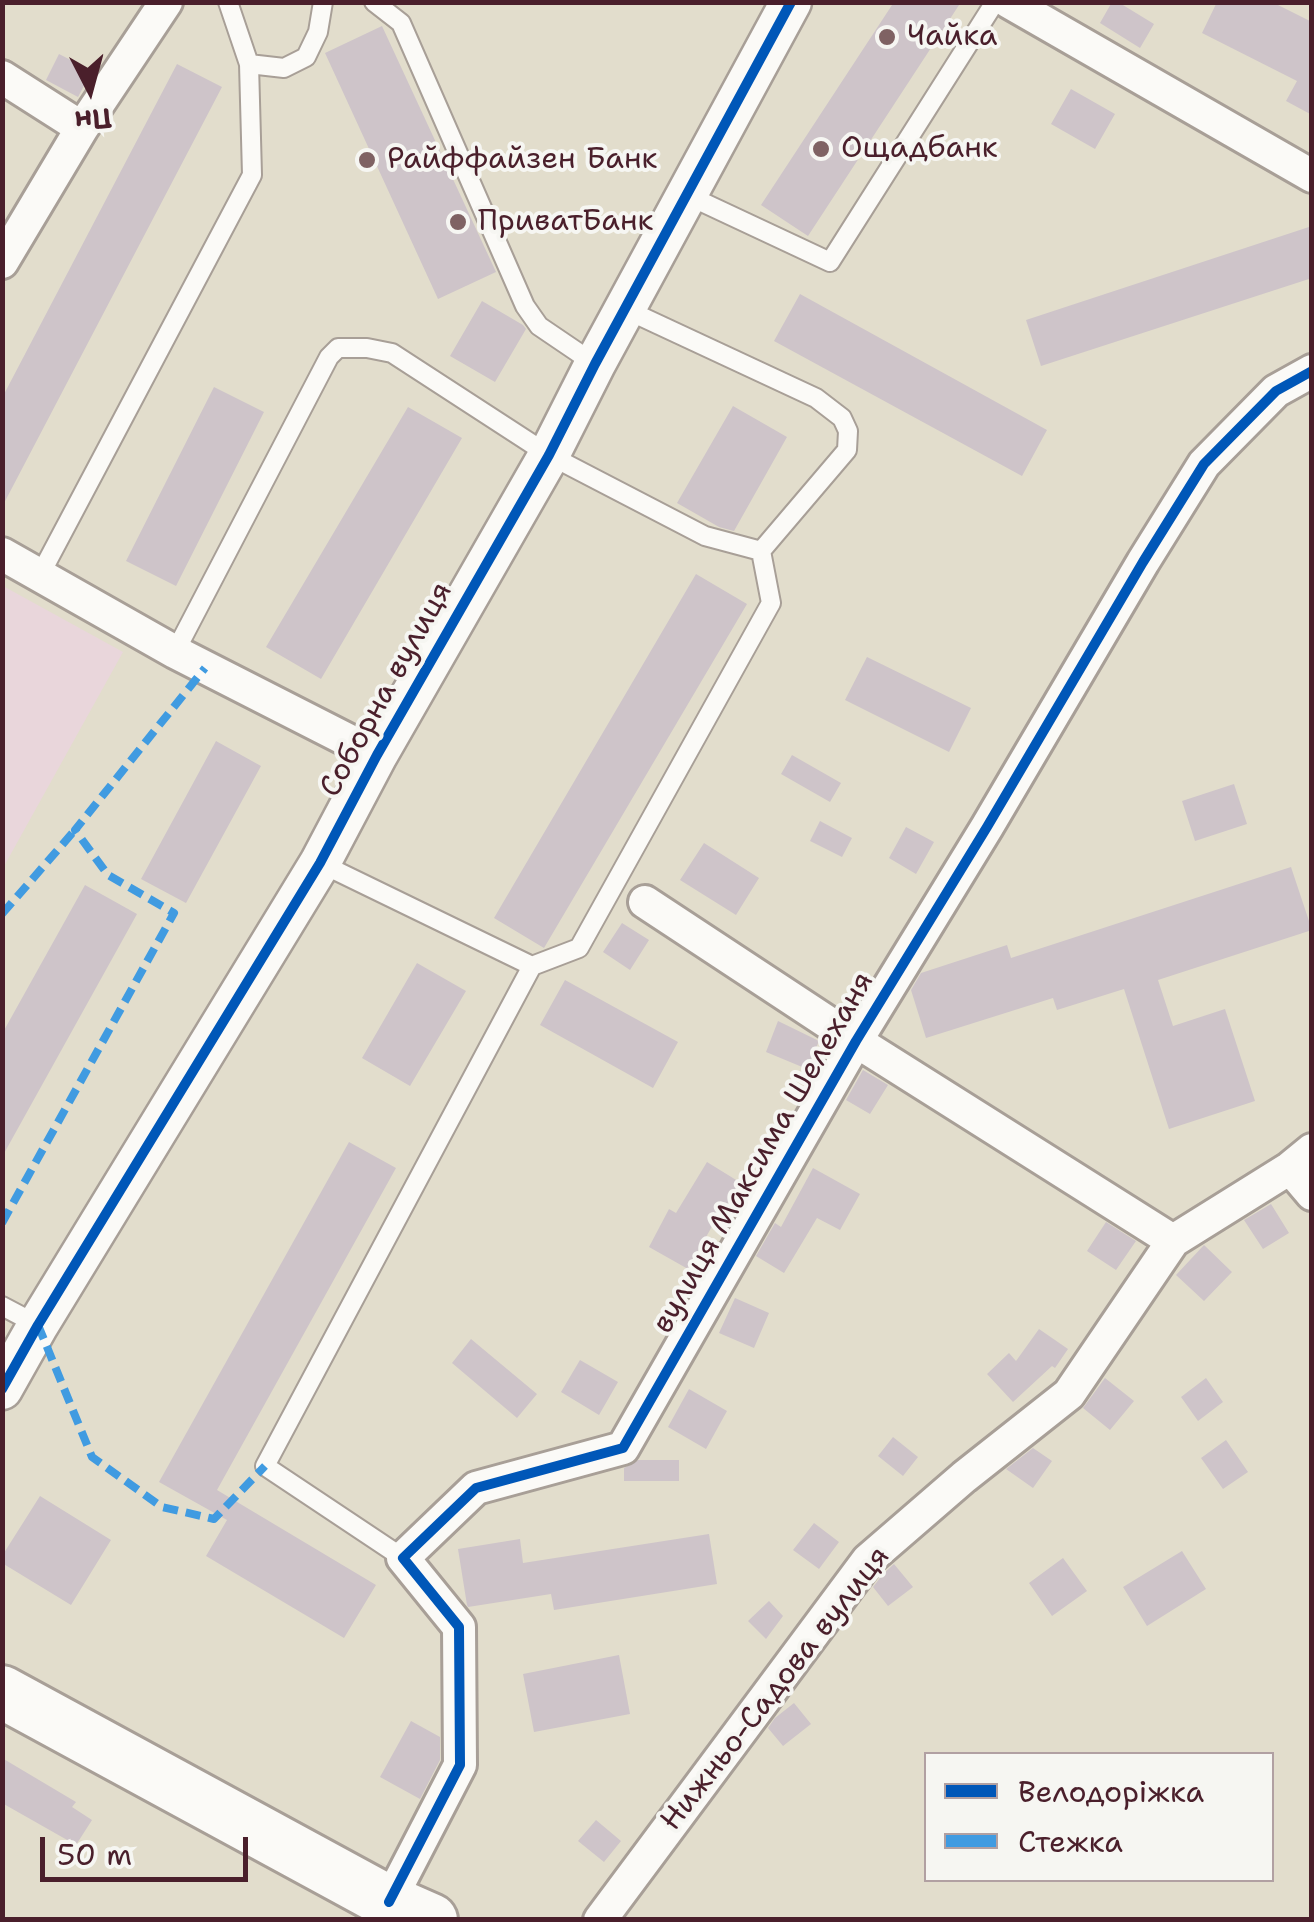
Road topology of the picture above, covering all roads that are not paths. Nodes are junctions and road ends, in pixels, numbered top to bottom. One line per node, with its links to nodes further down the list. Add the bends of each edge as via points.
1 (166, 2): 10 (street)
2 (228, 2): 8 (lane)
3 (323, 2): 8 (lane, via 306,57 284,68)
4 (374, 2): 15 (lane, via 401,24 524,306 538,326)
5 (791, 2): 12 (street, Соборна вулиця)
6 (995, 2): 12 (lane, via 830,262)
7 (1010, 2): 11 (street)
8 (249, 64): 20 (lane, via 252,175)
9 (2, 76): 10 (street)
10 (82, 128): 13 (street)
11 (1312, 176)
12 (687, 195): 14 (street, Соборна вулиця)
13 (2, 262)
14 (626, 309): 15 (street, Соборна вулиця); 18 (lane, via 816,398 842,418 848,450)
15 (595, 364): 17 (street, Соборна вулиця)
16 (1312, 371): 26 (street, вулиця Максима Шелеханя, via 1276,391 1204,464)
17 (549, 456): 18 (lane, via 705,536); 21 (lane, via 392,353 338,348); 22 (street, Соборна вулиця)
18 (761, 551): 25 (lane, via 771,603 579,948)
19 (2, 554): 20 (street)
20 (40, 575): 21 (street)
21 (175, 652): 22 (street)
22 (377, 754): 23 (street, Соборна вулиця)
23 (320, 863): 25 (lane); 31 (street, Соборна вулиця)
24 (645, 902): 26 (street)
25 (532, 966): 33 (lane, via 265,1466)
26 (856, 1041): 29 (street); 33 (street, вулиця Максима Шелеханя, via 624,1448 476,1488)
27 (1301, 1159): 28 (street); 29 (street, Нижньо-Садова вулиця)
28 (1312, 1194)
29 (1173, 1241): 36 (street, Нижньо-Садова вулиця, via 1069,1394 868,1560)
30 (2, 1306): 31 (lane)
31 (38, 1325): 32 (street, Соборна вулиця)
32 (2, 1389)
33 (404, 1558): 35 (street, via 459,1628 460,1765)
34 (2, 1692): 35 (main road)
35 (393, 1907)
36 (600, 1920)

